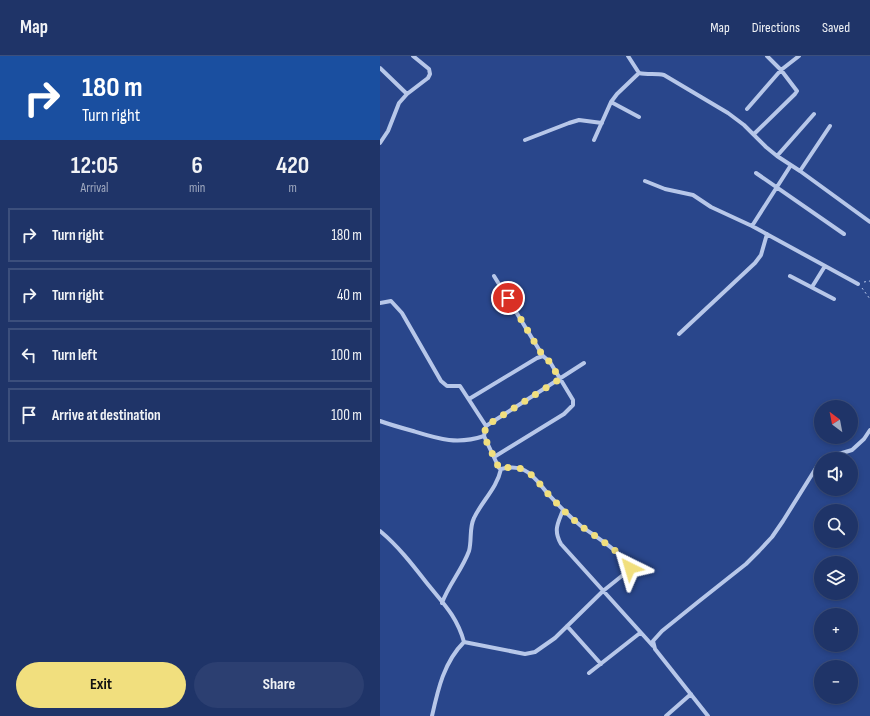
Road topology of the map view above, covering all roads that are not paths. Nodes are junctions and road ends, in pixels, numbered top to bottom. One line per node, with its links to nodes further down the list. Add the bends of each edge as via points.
1 (413, 56): 8 (street, via 428,67 430,74)
2 (628, 56): 7 (street)
3 (767, 56): 6 (street)
4 (799, 56): 6 (street)
5 (380, 68): 8 (street)
6 (781, 70): 10 (street); 15 (street, via 797,91)
7 (639, 73): 9 (street); 15 (street, via 658,73 673,80 728,113)
8 (407, 94): 18 (street, via 399,103)
9 (611, 102): 12 (street); 13 (street)
10 (747, 109)
11 (814, 114): 19 (street)
12 (639, 117)
13 (602, 123): 16 (street, via 579,120); 17 (street)
14 (830, 126): 21 (street)
15 (754, 134): 19 (street)
16 (525, 140)
17 (594, 140)
18 (380, 143)
19 (777, 156): 20 (street)
20 (790, 165): 21 (street); 24 (street)
21 (800, 171): 25 (street)
22 (756, 173): 24 (street)
23 (645, 181): 26 (street, via 665,189 693,195 711,207)
24 (777, 187): 26 (street); 28 (street)
25 (870, 222)
26 (752, 226): 27 (street)
27 (767, 234): 29 (street); 36 (street, via 761,255 755,263)
28 (844, 234)
29 (825, 266): 32 (street); 33 (street)
30 (494, 276): 37 (street)
31 (790, 276): 33 (street)
32 (858, 284)
33 (812, 287): 34 (street)
34 (834, 300)
35 (380, 303): 40 (street, via 391,301 396,306 441,381 446,386 460,386)
36 (678, 334)
37 (543, 356): 39 (street, via 547,358); 40 (street)
38 (584, 363): 39 (street)
39 (560, 379): 42 (street); 46 (street, via 573,400 569,410)
40 (469, 399): 42 (street)
41 (380, 422): 44 (street, via 436,439 452,441)
42 (486, 426): 44 (street)
43 (870, 430): 45 (street, via 852,450)
44 (484, 436): 46 (street)
45 (846, 452)
46 (494, 457): 47 (street)
47 (501, 469): 49 (street, via 509,467 524,470); 52 (street, via 497,481 473,519 468,552)
48 (814, 472): 56 (street, via 772,537 746,564 656,637 653,642)
49 (563, 510): 51 (street, via 556,529 558,539); 51 (street, via 629,565 628,571)
50 (380, 531): 52 (street, via 399,548)
51 (603, 591): 53 (street); 54 (street)
52 (442, 603): 55 (street, via 453,615)
53 (567, 626): 55 (street, via 546,646 530,654); 57 (street)
54 (640, 633): 56 (street); 57 (street)
55 (464, 642): 60 (street, via 456,650 446,668)
56 (655, 649): 59 (street)
57 (601, 664): 58 (street)
58 (589, 673)
59 (691, 694): 61 (street); 62 (street)
60 (432, 716)
61 (666, 716)
62 (708, 716)

